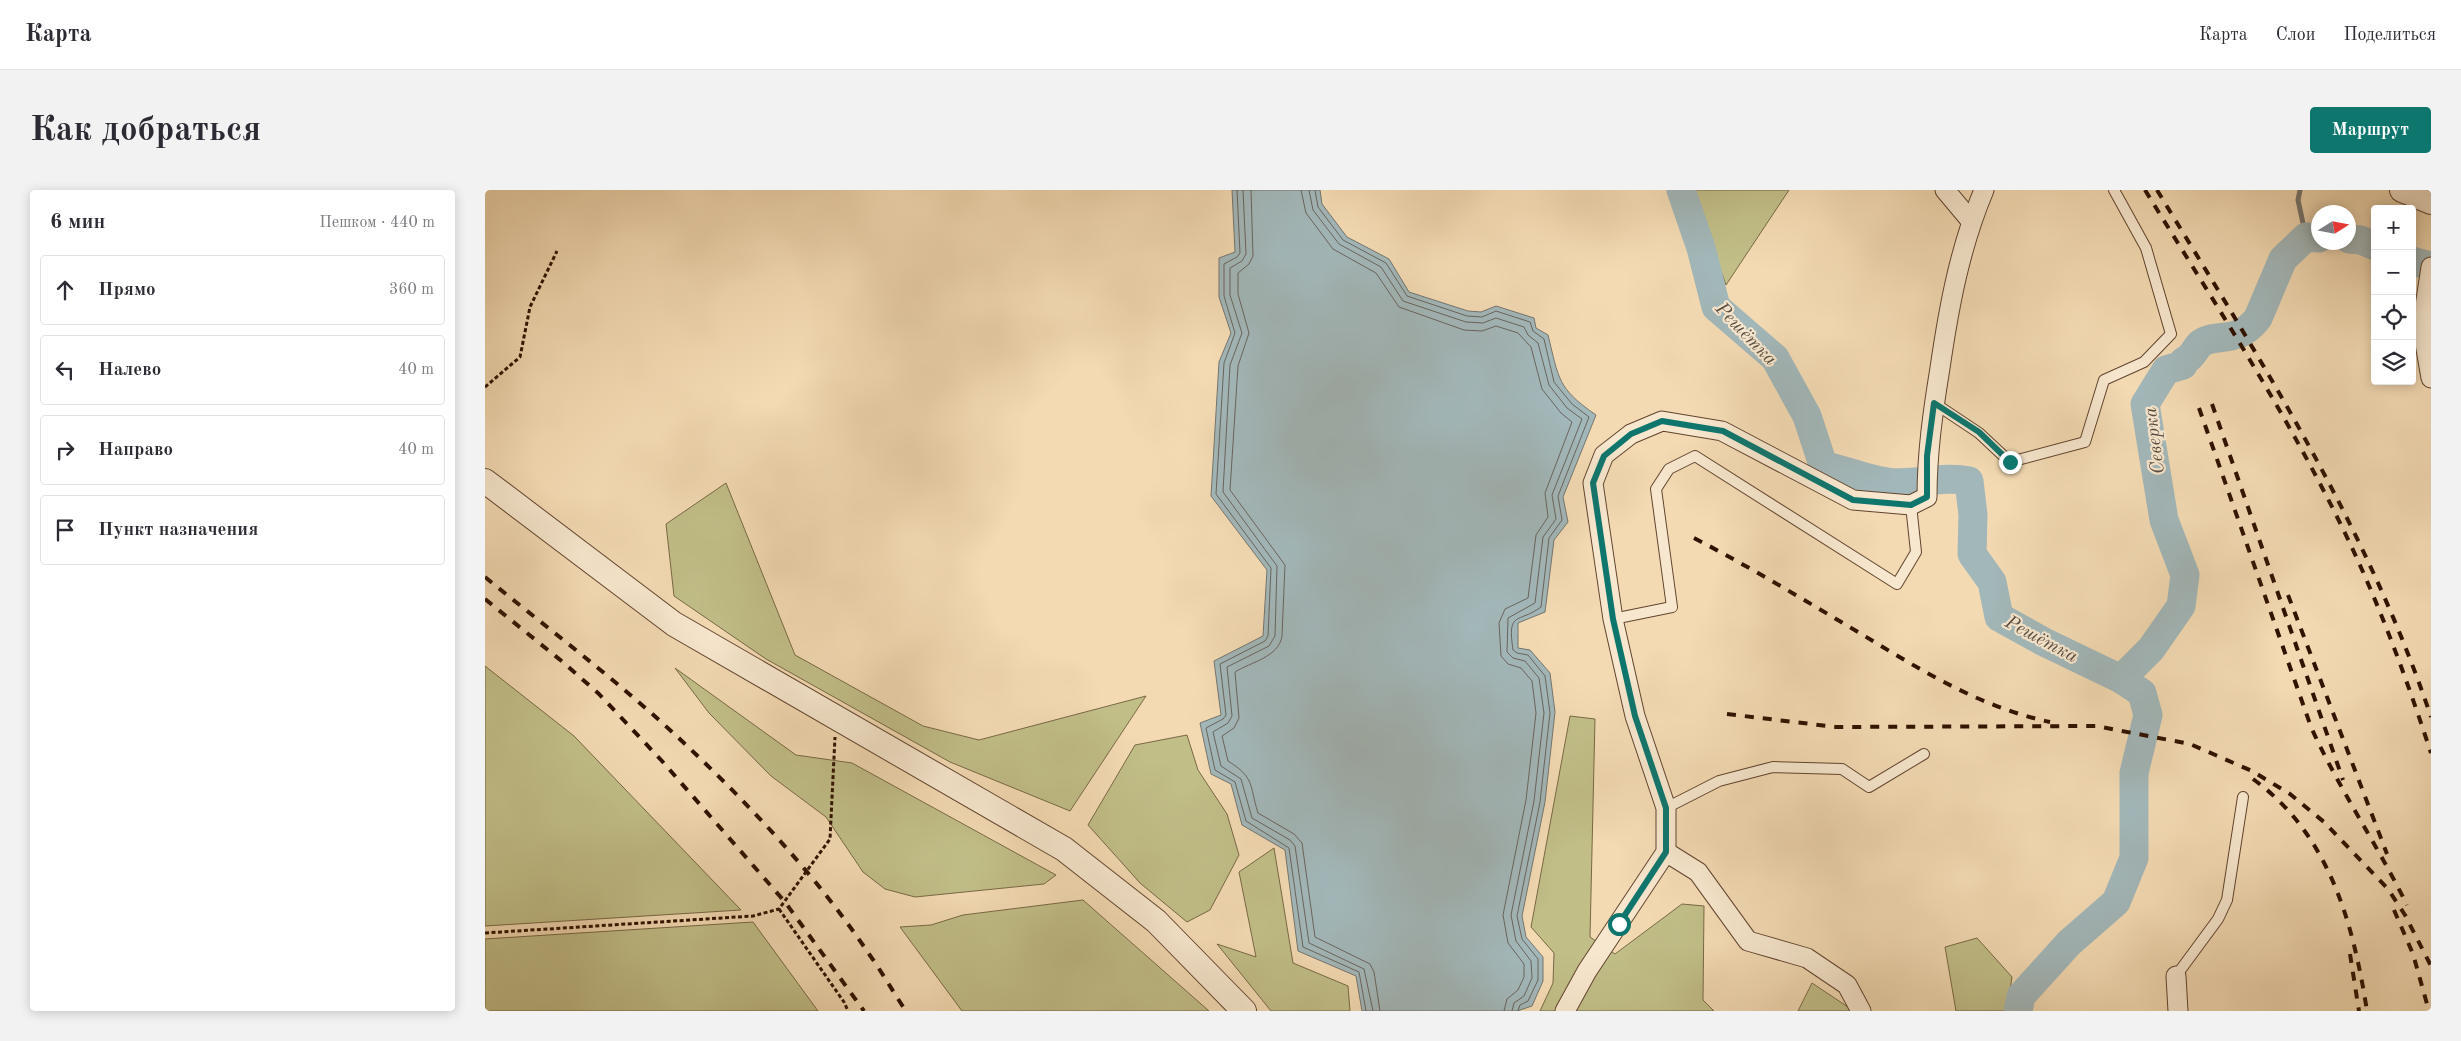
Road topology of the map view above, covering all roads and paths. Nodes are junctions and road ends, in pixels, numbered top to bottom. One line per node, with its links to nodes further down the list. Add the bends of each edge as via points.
1 (1945, 190): 6 (street)
2 (1984, 190): 6 (street)
3 (2114, 190): 11 (lane, via 2146,248 2171,334 2144,362 2104,380 2085,442 2010,462 1979,432)
4 (2402, 190): 5 (street)
5 (2431, 202)
6 (1971, 221): 11 (street, via 1951,298)
7 (557, 251): 10 (path, via 530,307 520,357)
8 (2430, 271): 9 (street, via 2422,326)
9 (2431, 378)
10 (485, 388)
11 (1934, 403): 13 (street)
12 (485, 481): 15 (street, via 674,624)
13 (1919, 501): 14 (street, via 1853,500 1723,431 1662,421 1631,434 1604,456 1593,483); 14 (lane, via 1916,552 1897,584 1695,456 1669,468 1656,489 1672,607)
14 (1613, 619): 18 (street, via 1635,716)
15 (836, 717): 20 (path, via 830,839); 24 (street, via 1064,848 1156,921)
16 (1924, 754): 18 (lane, via 1869,787 1842,769 1773,767 1719,781)
17 (2243, 797): 22 (lane, via 2227,900 2218,919)
18 (1666, 808): 19 (street)
19 (1666, 852): 25 (street, via 1587,971); 26 (street, via 1698,872 1748,941 1807,958 1847,985)
20 (779, 910): 21 (path, via 753,916); 23 (path)
21 (485, 933)
22 (2175, 976): 27 (street)
23 (848, 1011)
24 (1244, 1011)
25 (1565, 1011)
26 (1861, 1011)
27 (2178, 1011)

